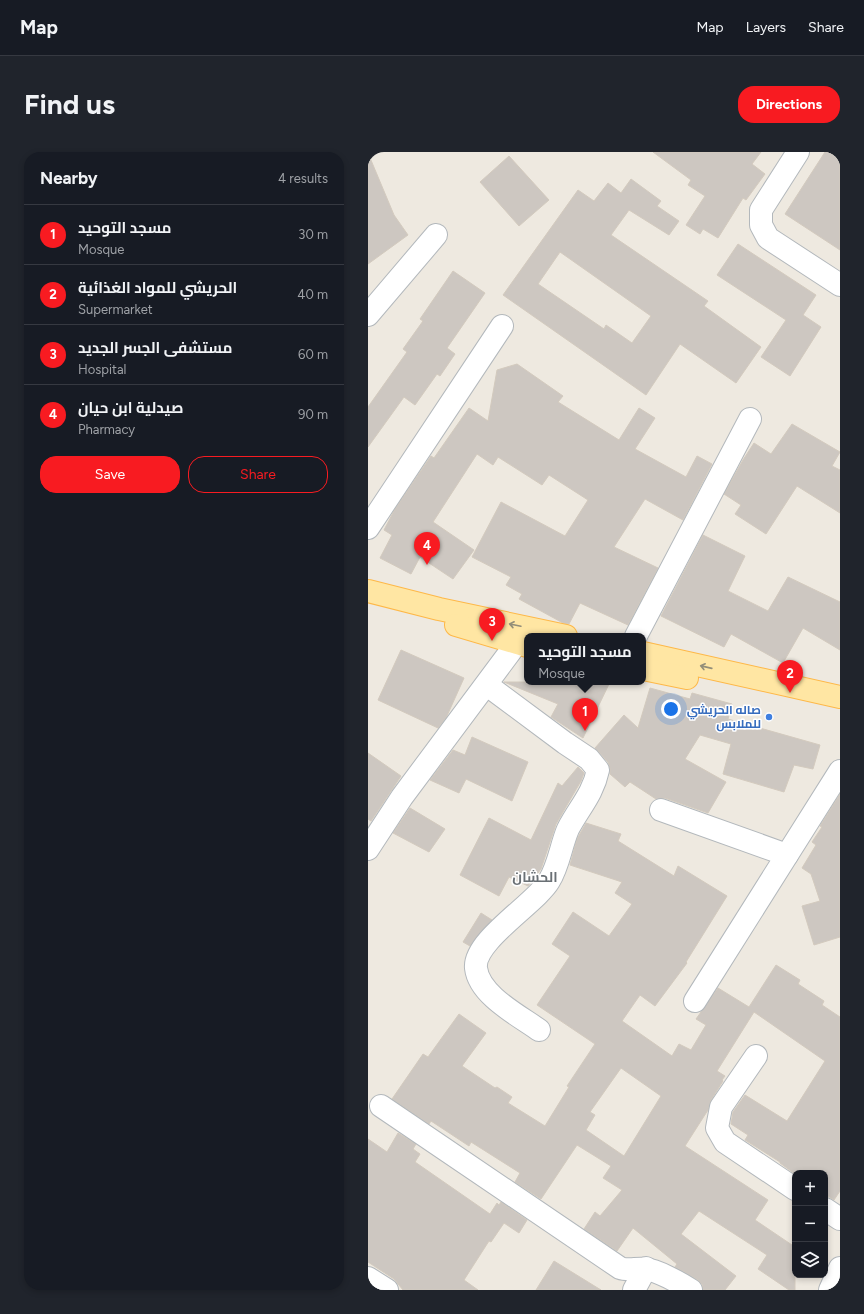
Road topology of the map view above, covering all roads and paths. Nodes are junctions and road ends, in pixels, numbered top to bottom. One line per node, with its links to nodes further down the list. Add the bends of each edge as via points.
1 (798, 152): 3 (street, via 761,210 761,225 768,238)
2 (436, 235): 4 (street)
3 (840, 285)
4 (368, 315)
5 (502, 326): 7 (street)
6 (750, 419): 11 (street)
7 (368, 528)
8 (368, 591): 10 (main road, one-way to 8)
9 (368, 600): 12 (main road)
10 (552, 633)
11 (638, 633)
12 (521, 645): 15 (street)
13 (646, 654): 16 (main road, one-way to 13)
14 (646, 670): 17 (main road)
15 (486, 685): 20 (street, via 402,797); 23 (street, via 590,759 598,770 595,784 568,829 549,881 496,933 479,954 476,966 478,977 486,991)
16 (840, 697)
17 (840, 708)
18 (840, 771): 21 (street)
19 (661, 810): 21 (street)
20 (368, 849)
21 (787, 855): 22 (street)
22 (695, 1001)
23 (539, 1030)
24 (756, 1056): 26 (street, via 721,1107 718,1128 725,1142)
25 (381, 1106): 29 (street, via 620,1268)
26 (792, 1187)
27 (828, 1211): 28 (street)
28 (840, 1219)
29 (646, 1268): 32 (street); 33 (street)
30 (368, 1278): 31 (street)
31 (387, 1290)
32 (634, 1290)
33 (691, 1290)

